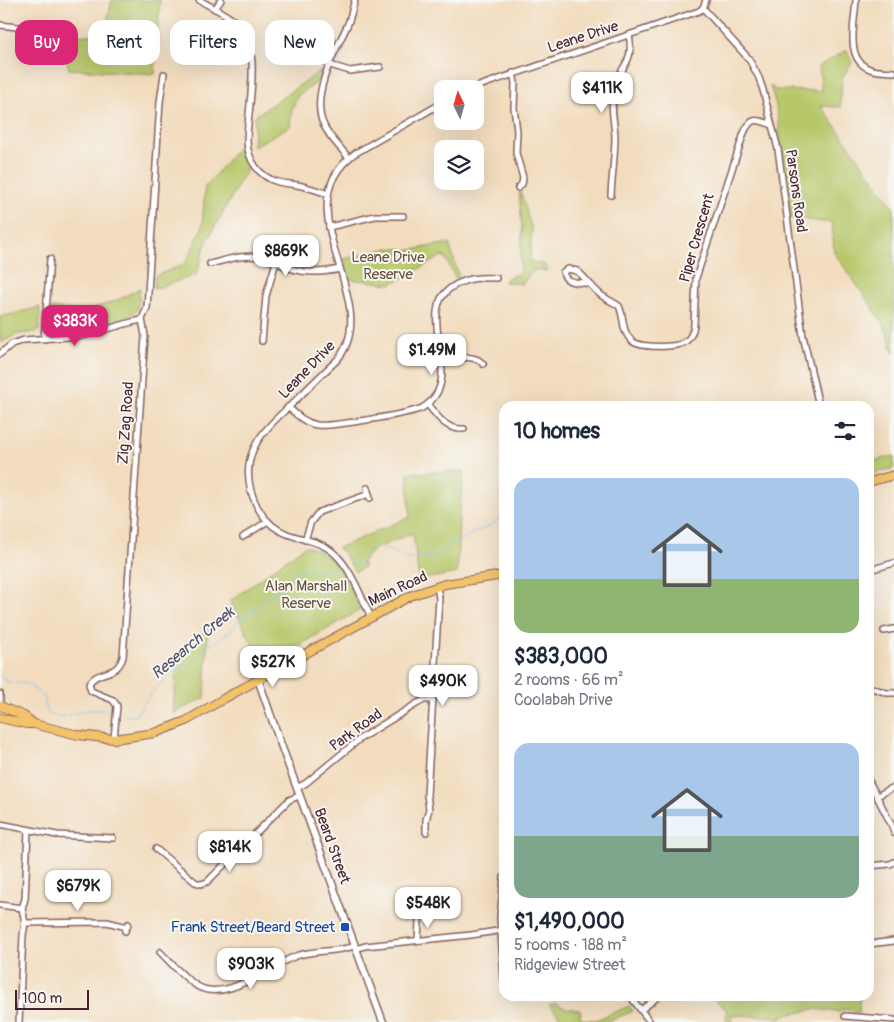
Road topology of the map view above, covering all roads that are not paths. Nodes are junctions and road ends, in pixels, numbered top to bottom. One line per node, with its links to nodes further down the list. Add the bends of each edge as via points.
1 (200, 0): 7 (street)
2 (221, 0): 7 (street)
3 (355, 0): 11 (street)
4 (706, 0): 6 (street)
5 (856, 0): 14 (street, via 853,45 857,58 871,70)
6 (703, 8): 10 (street, Leane Drive); 19 (street, Parsons Road, via 753,65 763,90)
7 (215, 9): 24 (street, via 241,27 251,48 246,142 253,164 274,181)
8 (0, 25): 9 (street)
9 (15, 27)
10 (629, 35): 15 (street, Leane Drive); 25 (street, via 630,55 612,97 615,135)
11 (334, 55)
12 (330, 65): 13 (street, via 350,71); 20 (street, via 320,93 320,112 328,133)
13 (380, 67)
14 (894, 72)
15 (513, 73): 17 (street, Leane Drive); 21 (street, via 516,153)
16 (164, 74): 34 (street, Zig Zag Road, via 148,304)
17 (484, 84)
18 (434, 108): 20 (street, Leane Drive)
19 (770, 124): 33 (street, Piper Crescent, via 759,120 751,122 742,138 696,278 694,325 687,341 644,346 633,342 624,332 619,306); 40 (street, Parsons Road, via 778,149 804,342)
20 (349, 158): 24 (street, Leane Drive, via 336,174)
21 (523, 178): 22 (street); 23 (street)
22 (529, 180)
23 (518, 188)
24 (328, 194): 27 (street, Leane Drive)
25 (611, 195)
26 (403, 216): 27 (street, via 378,215)
27 (329, 227): 31 (street, Leane Drive)
28 (50, 259): 35 (street)
29 (276, 262): 30 (street, via 246,256); 31 (street, via 297,271); 36 (street, via 266,291)
30 (210, 264)
31 (340, 269): 42 (street, Leane Drive, via 351,319 349,341 339,358)
32 (496, 278): 38 (street, via 466,280 441,296 437,313)
33 (589, 284): 33 (street, via 570,282 563,272 568,269 577,271)
34 (142, 320): 35 (street, via 83,336); 66 (street, Zig Zag Road, via 145,336 123,657 116,669 92,679 88,684 91,691 113,700 117,706)
35 (44, 339): 37 (street, via 20,341)
36 (262, 341)
37 (0, 352)
38 (441, 360): 39 (street, via 471,358); 41 (street, via 440,386)
39 (484, 364)
40 (818, 401)
41 (428, 405): 42 (street, via 408,412 323,425 305,421); 43 (street, via 446,424)
42 (288, 407): 47 (street, Leane Drive, via 262,433 249,462 248,479 252,495)
43 (464, 429)
44 (894, 475): 45 (main road)
45 (874, 481)
46 (369, 493): 49 (street, via 319,512 311,522)
47 (268, 521): 48 (street); 49 (street, Leane Drive, via 286,534)
48 (244, 537)
49 (305, 540): 54 (street, Leane Drive, via 323,545 339,557)
50 (894, 563): 51 (street)
51 (874, 569)
52 (499, 576): 53 (main road, Main Road)
53 (438, 586): 54 (main road, Main Road, via 410,596); 61 (street)
54 (370, 617): 57 (main road, Main Road)
55 (894, 629): 56 (street)
56 (884, 631)
57 (258, 679): 66 (main road, Main Road, via 171,728); 68 (street, Beard Street)
58 (874, 689): 59 (street)
59 (894, 693)
60 (0, 694): 62 (street)
61 (433, 700): 68 (street, Park Road, via 418,703 361,738); 74 (street)
62 (0, 702)
63 (0, 706): 65 (main road, Main Road)
64 (0, 718): 65 (main road, Main Road)
65 (34, 724): 66 (main road, Main Road, via 78,735)
66 (114, 739)
67 (894, 787): 71 (street)
68 (297, 788): 70 (street, Beard Street)
69 (874, 790): 71 (street)
70 (299, 796): 77 (street, via 289,800 207,882 195,882); 89 (street, Beard Street)
71 (877, 796): 75 (street)
72 (0, 824): 73 (street)
73 (28, 830): 76 (street, via 61,836); 82 (street)
74 (426, 832)
75 (894, 833)
76 (113, 838)
77 (156, 849)
78 (894, 862): 79 (street)
79 (874, 866)
80 (420, 901): 86 (street)
81 (0, 905): 82 (street)
82 (22, 908): 83 (street)
83 (25, 923): 84 (street, via 107,922); 96 (street)
84 (126, 927)
85 (499, 930): 86 (street)
86 (418, 940): 89 (street)
87 (894, 941): 88 (street)
88 (874, 943)
89 (356, 947): 90 (street, via 299,955 234,986 213,991 190,981); 97 (street, Beard Street)
90 (160, 952)
91 (634, 1001): 93 (street)
92 (653, 1001): 93 (street)
93 (641, 1010): 98 (street)
94 (844, 1016): 95 (street)
95 (894, 1020)
96 (19, 1022)
97 (383, 1022)
98 (650, 1022)

